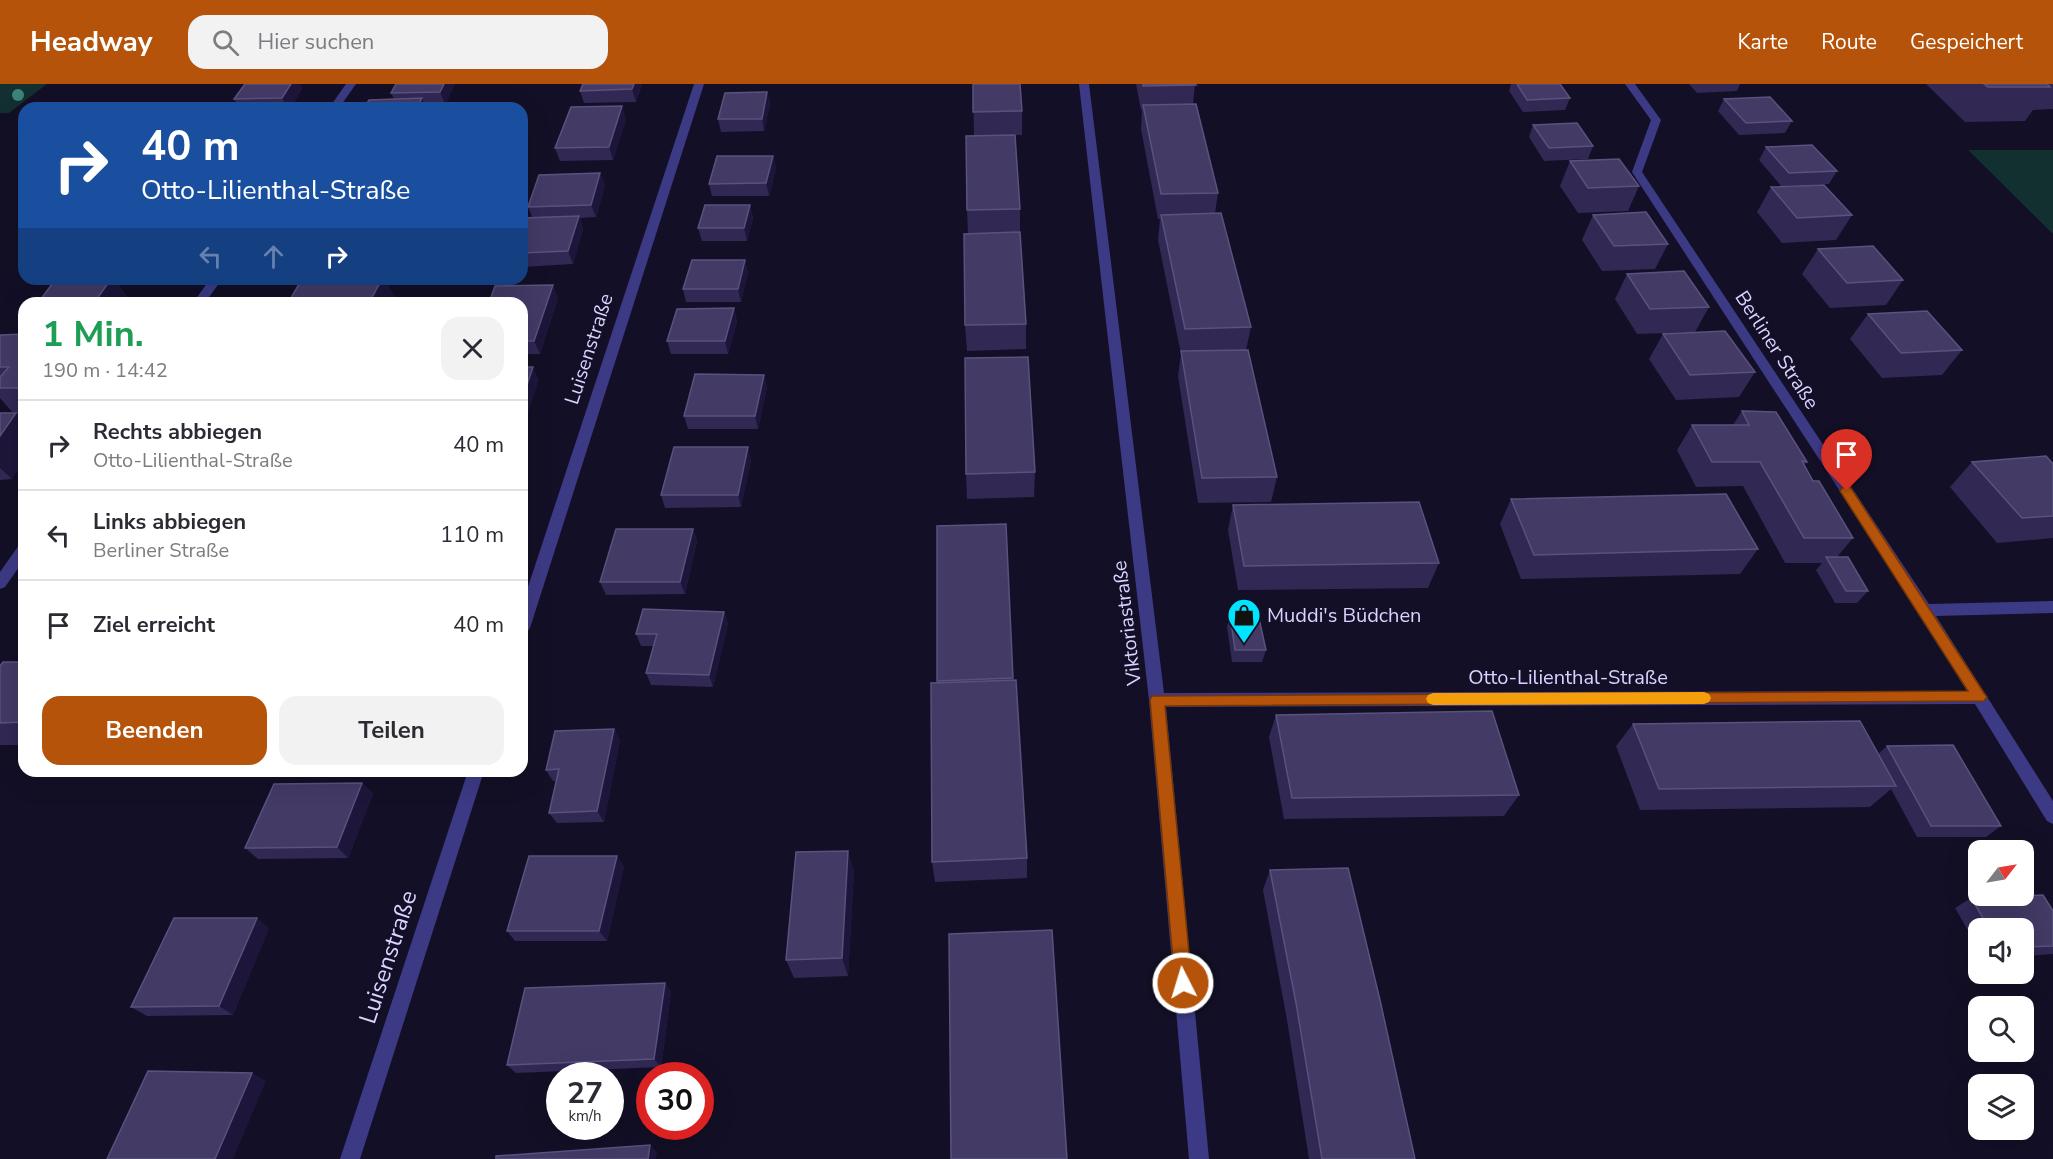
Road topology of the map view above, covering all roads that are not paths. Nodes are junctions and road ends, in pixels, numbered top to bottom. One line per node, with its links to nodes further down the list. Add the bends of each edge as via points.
1 (351, 84): 5 (street)
2 (699, 84): 9 (street, Luisenstraße)
3 (1084, 84): 12 (street, Viktoriastraße)
4 (1630, 84): 10 (street, Berliner Straße, via 1656,120 1637,172)
5 (338, 102)
6 (18, 558): 7 (street)
7 (0, 583)
8 (2053, 607): 10 (street)
9 (528, 610)
10 (1925, 610): 11 (street, Berliner Straße)
11 (1979, 697): 12 (street, Otto-Lilienthal-Straße); 14 (street, Berliner Straße)
12 (1157, 700): 16 (street, Viktoriastraße)
13 (474, 777): 15 (street, Luisenstraße)
14 (2053, 816)
15 (350, 1159)
16 (1199, 1159)

